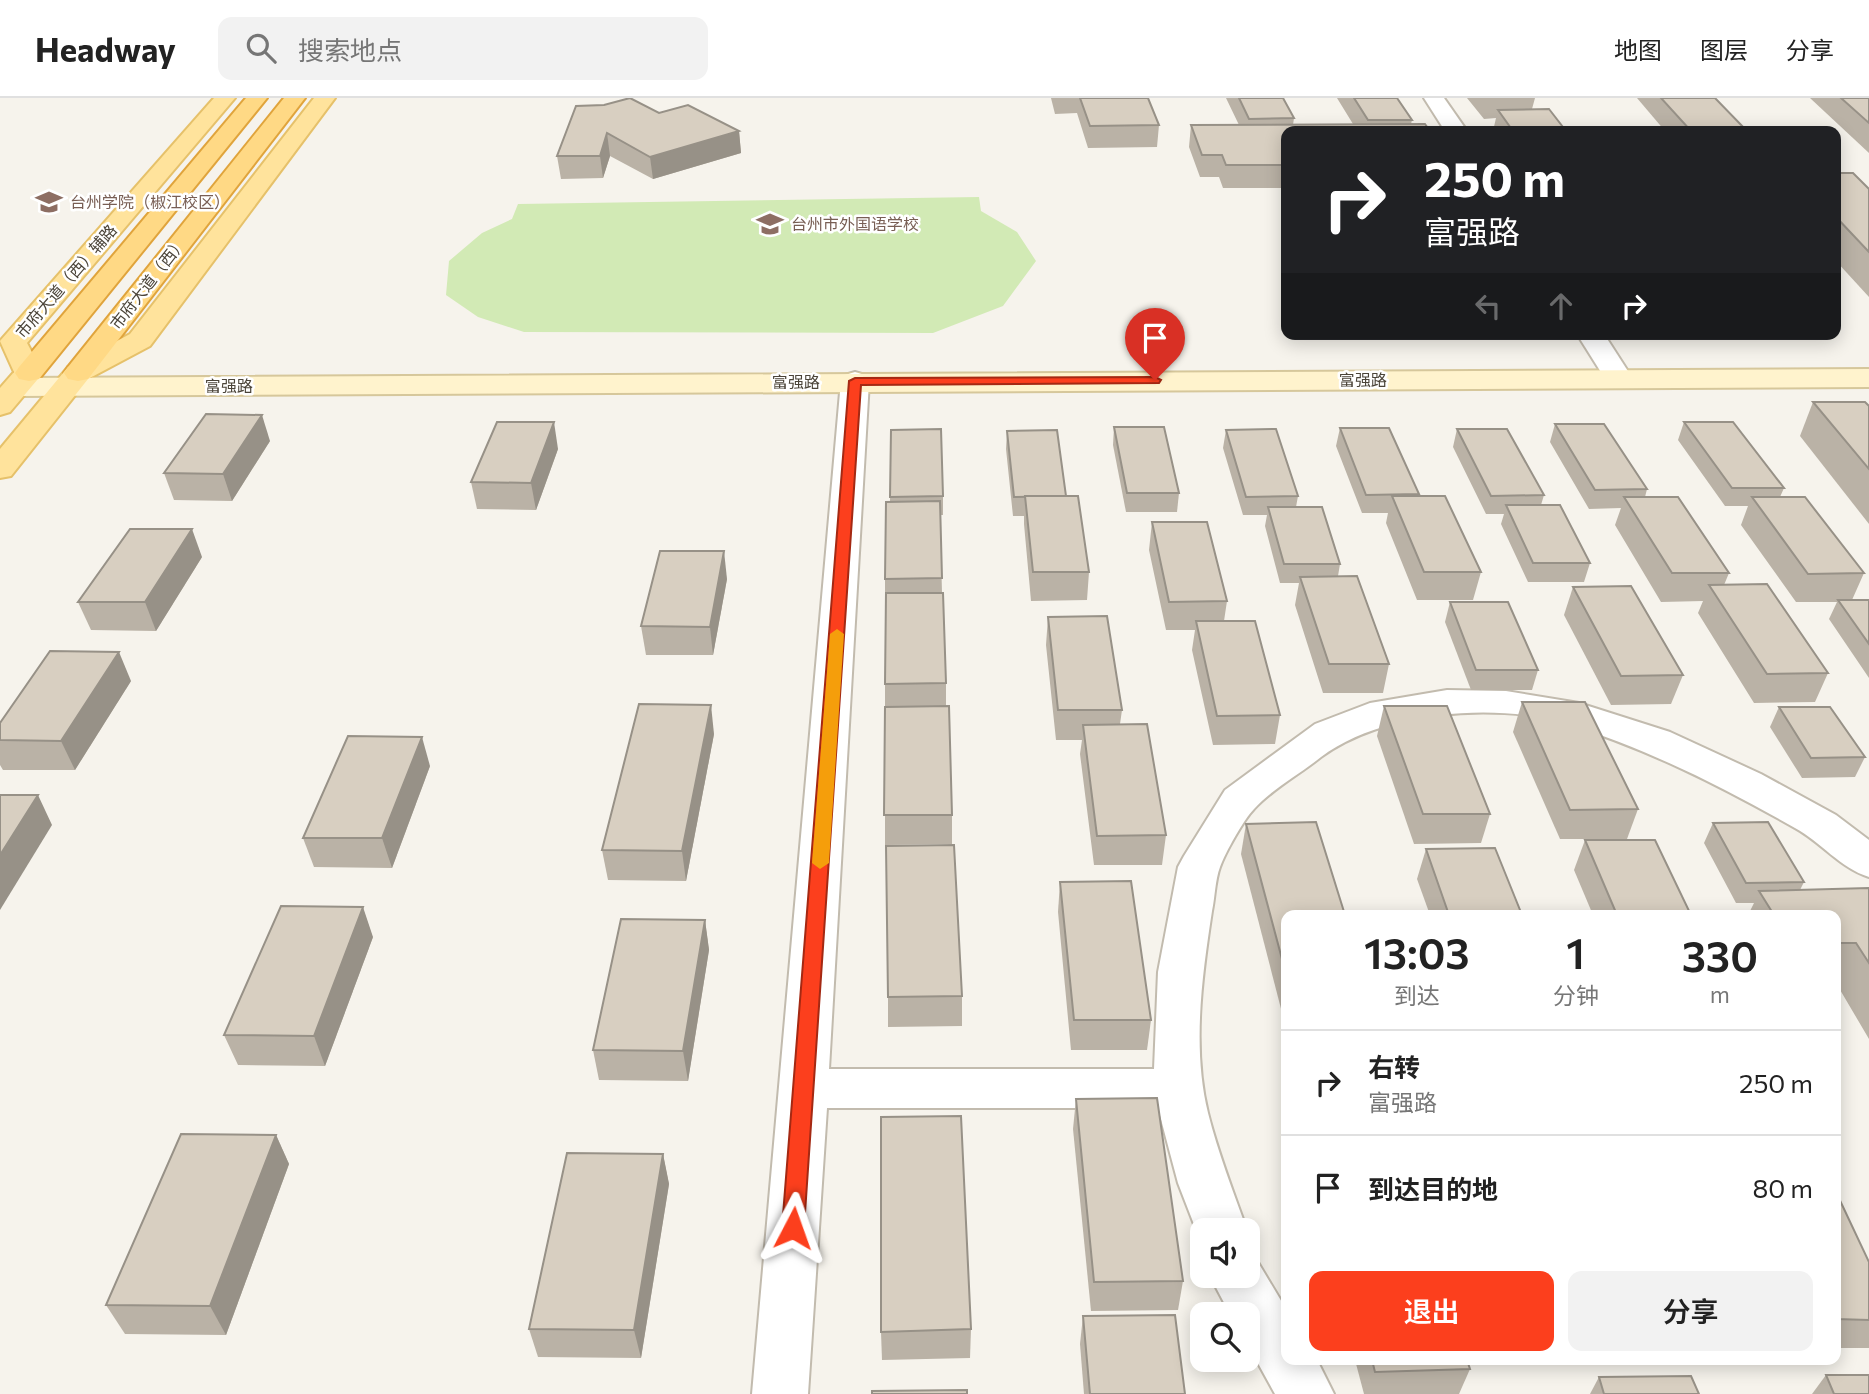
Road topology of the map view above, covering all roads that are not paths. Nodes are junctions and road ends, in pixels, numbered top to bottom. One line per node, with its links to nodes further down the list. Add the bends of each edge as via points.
1 (225, 98): 13 (main road, 市府大道（西）辅路, via 13,342)
2 (257, 98): 13 (highway, 市府大道（西）)
3 (295, 98): 11 (highway, 市府大道（西）)
4 (325, 98): 11 (main road, via 140,340)
5 (1434, 98): 6 (street)
6 (1453, 126)
7 (1594, 340): 9 (street)
8 (1869, 366): 9 (main road, 富强路)
9 (1614, 372): 10 (main road, 富强路); 11 (main road, 富强路); 12 (main road, 富强路)
10 (1869, 378)
11 (72, 380): 12 (main road, 富强路); 13 (main road, 富强路); 14 (main road, 市府大道（西）)
12 (855, 381): 17 (street)
13 (15, 389)
14 (0, 469)
15 (1869, 862): 16 (street, via 1822,825 1747,783 1657,741 1566,711 1506,702 1447,702 1383,712 1328,733 1239,800 1199,867 1180,972)
16 (1180, 1088): 17 (street); 18 (street)
17 (804, 1090): 22 (street)
18 (1216, 1218)
19 (1244, 1288): 20 (street)
20 (1281, 1351)
21 (1289, 1365): 23 (street)
22 (779, 1394)
23 (1306, 1394)

